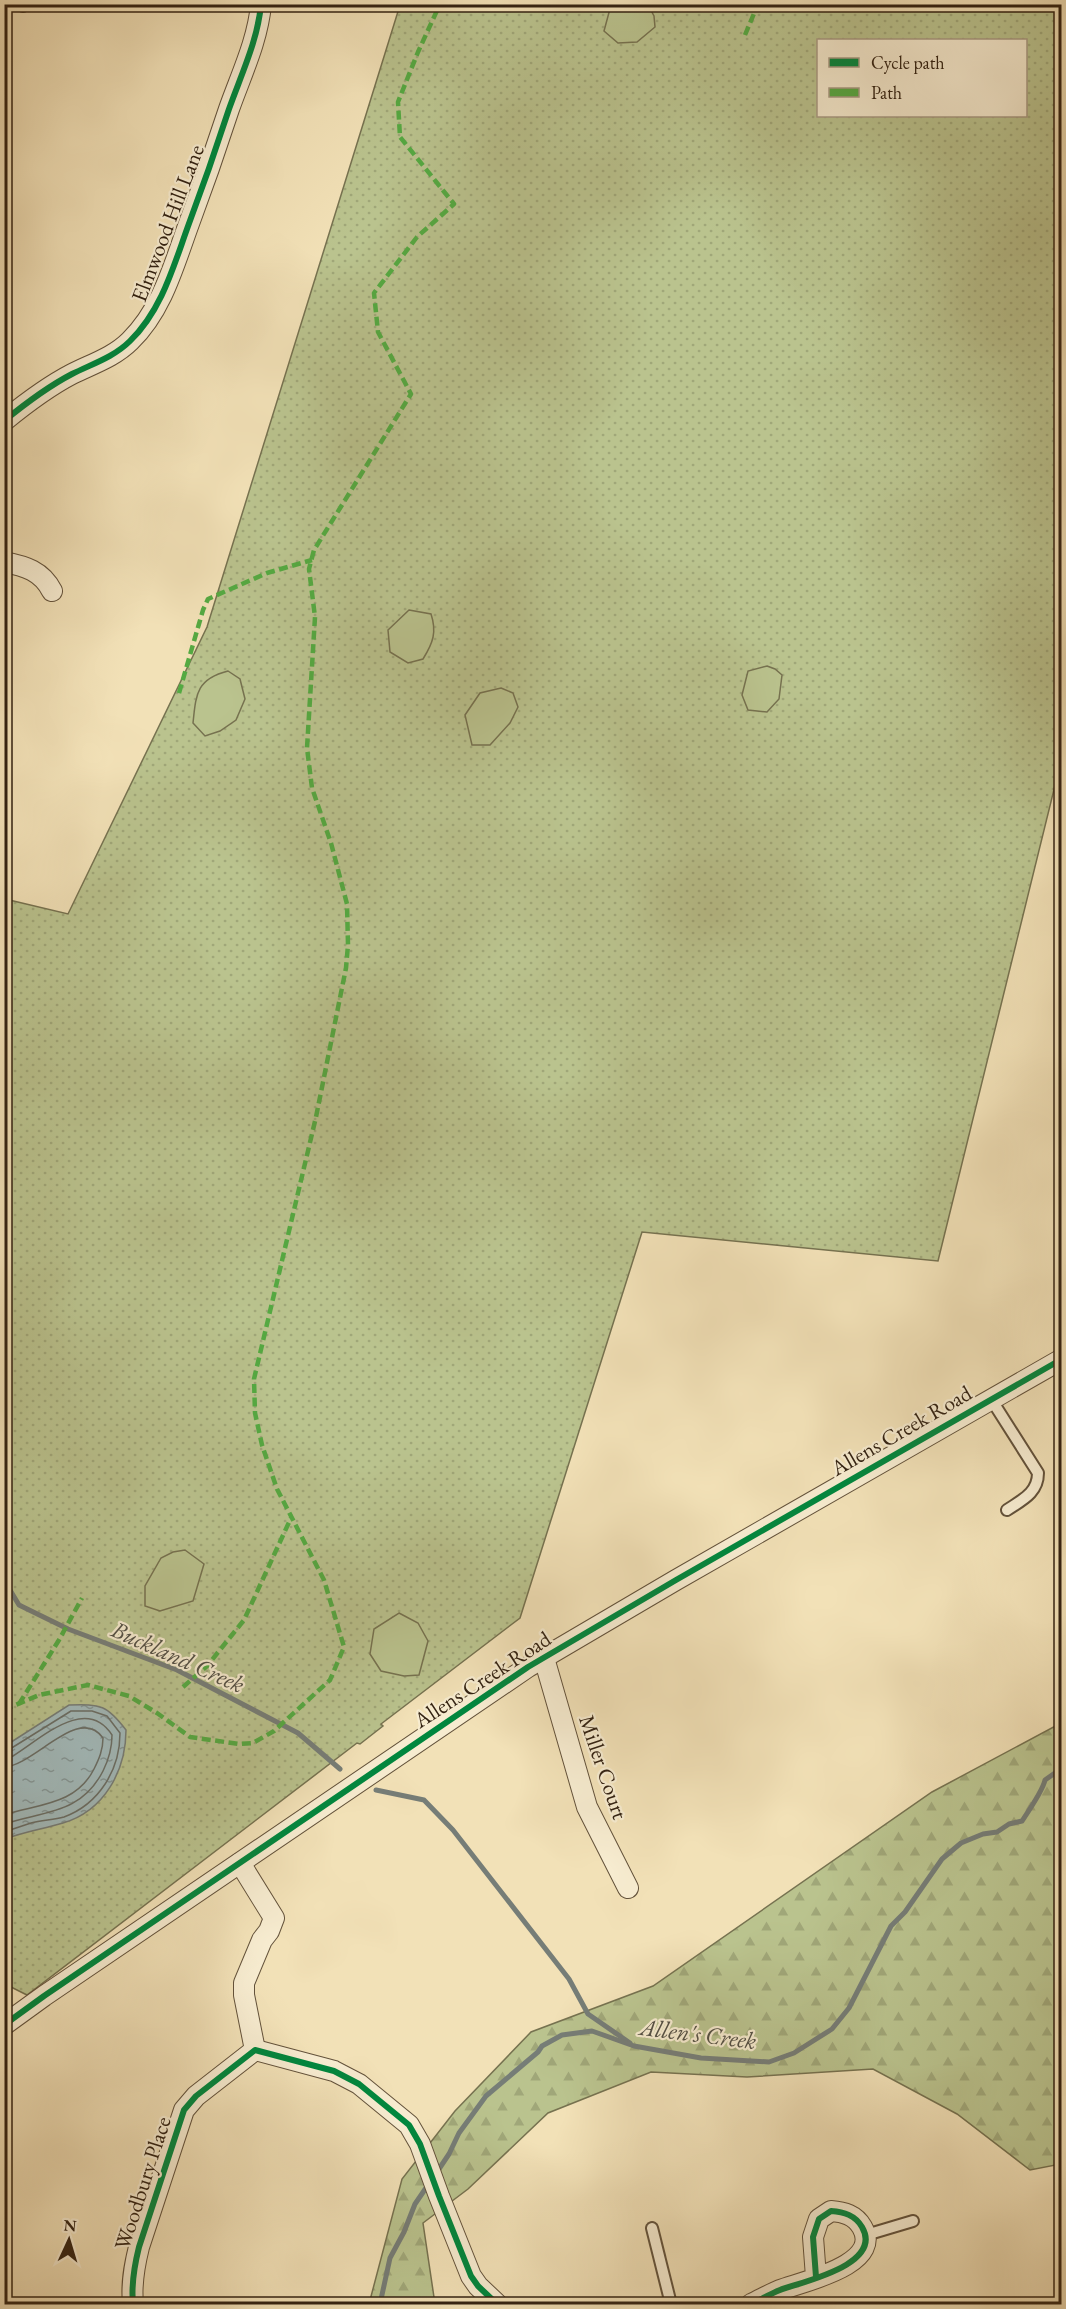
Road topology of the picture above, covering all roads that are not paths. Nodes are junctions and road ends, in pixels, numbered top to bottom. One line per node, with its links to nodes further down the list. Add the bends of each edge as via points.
1 (261, 4): 2 (street, Elmwood Hill Lane, via 208,172 149,319 129,342 102,361 37,394)
2 (4, 420)
3 (4, 562): 4 (street, via 42,576)
4 (52, 591)
5 (1062, 1359): 6 (street, Allens Creek Road)
6 (991, 1399): 7 (lane, via 1038,1473 1031,1494); 8 (street, Allens Creek Road)
7 (1007, 1510)
8 (544, 1658): 9 (street, Allens Creek Road); 10 (street, Miller Court, via 588,1807)
9 (240, 1863): 11 (street, Allens Creek Road); 12 (street, via 274,1918 244,1983)
10 (628, 1888)
11 (4, 2025)
12 (255, 2050): 18 (street, Woodbury Place, via 184,2110 139,2247 133,2270); 19 (street, via 334,2071 358,2084 409,2125 425,2156 471,2276)
13 (913, 2221): 15 (lane)
14 (652, 2228): 20 (lane)
15 (866, 2235): 16 (street, via 861,2253 846,2266); 16 (street, via 855,2217 842,2212 831,2211 819,2219 813,2237)
16 (816, 2277): 17 (street)
17 (783, 2297): 21 (street)
18 (133, 2304)
19 (497, 2304)
20 (671, 2304)
21 (750, 2304)

